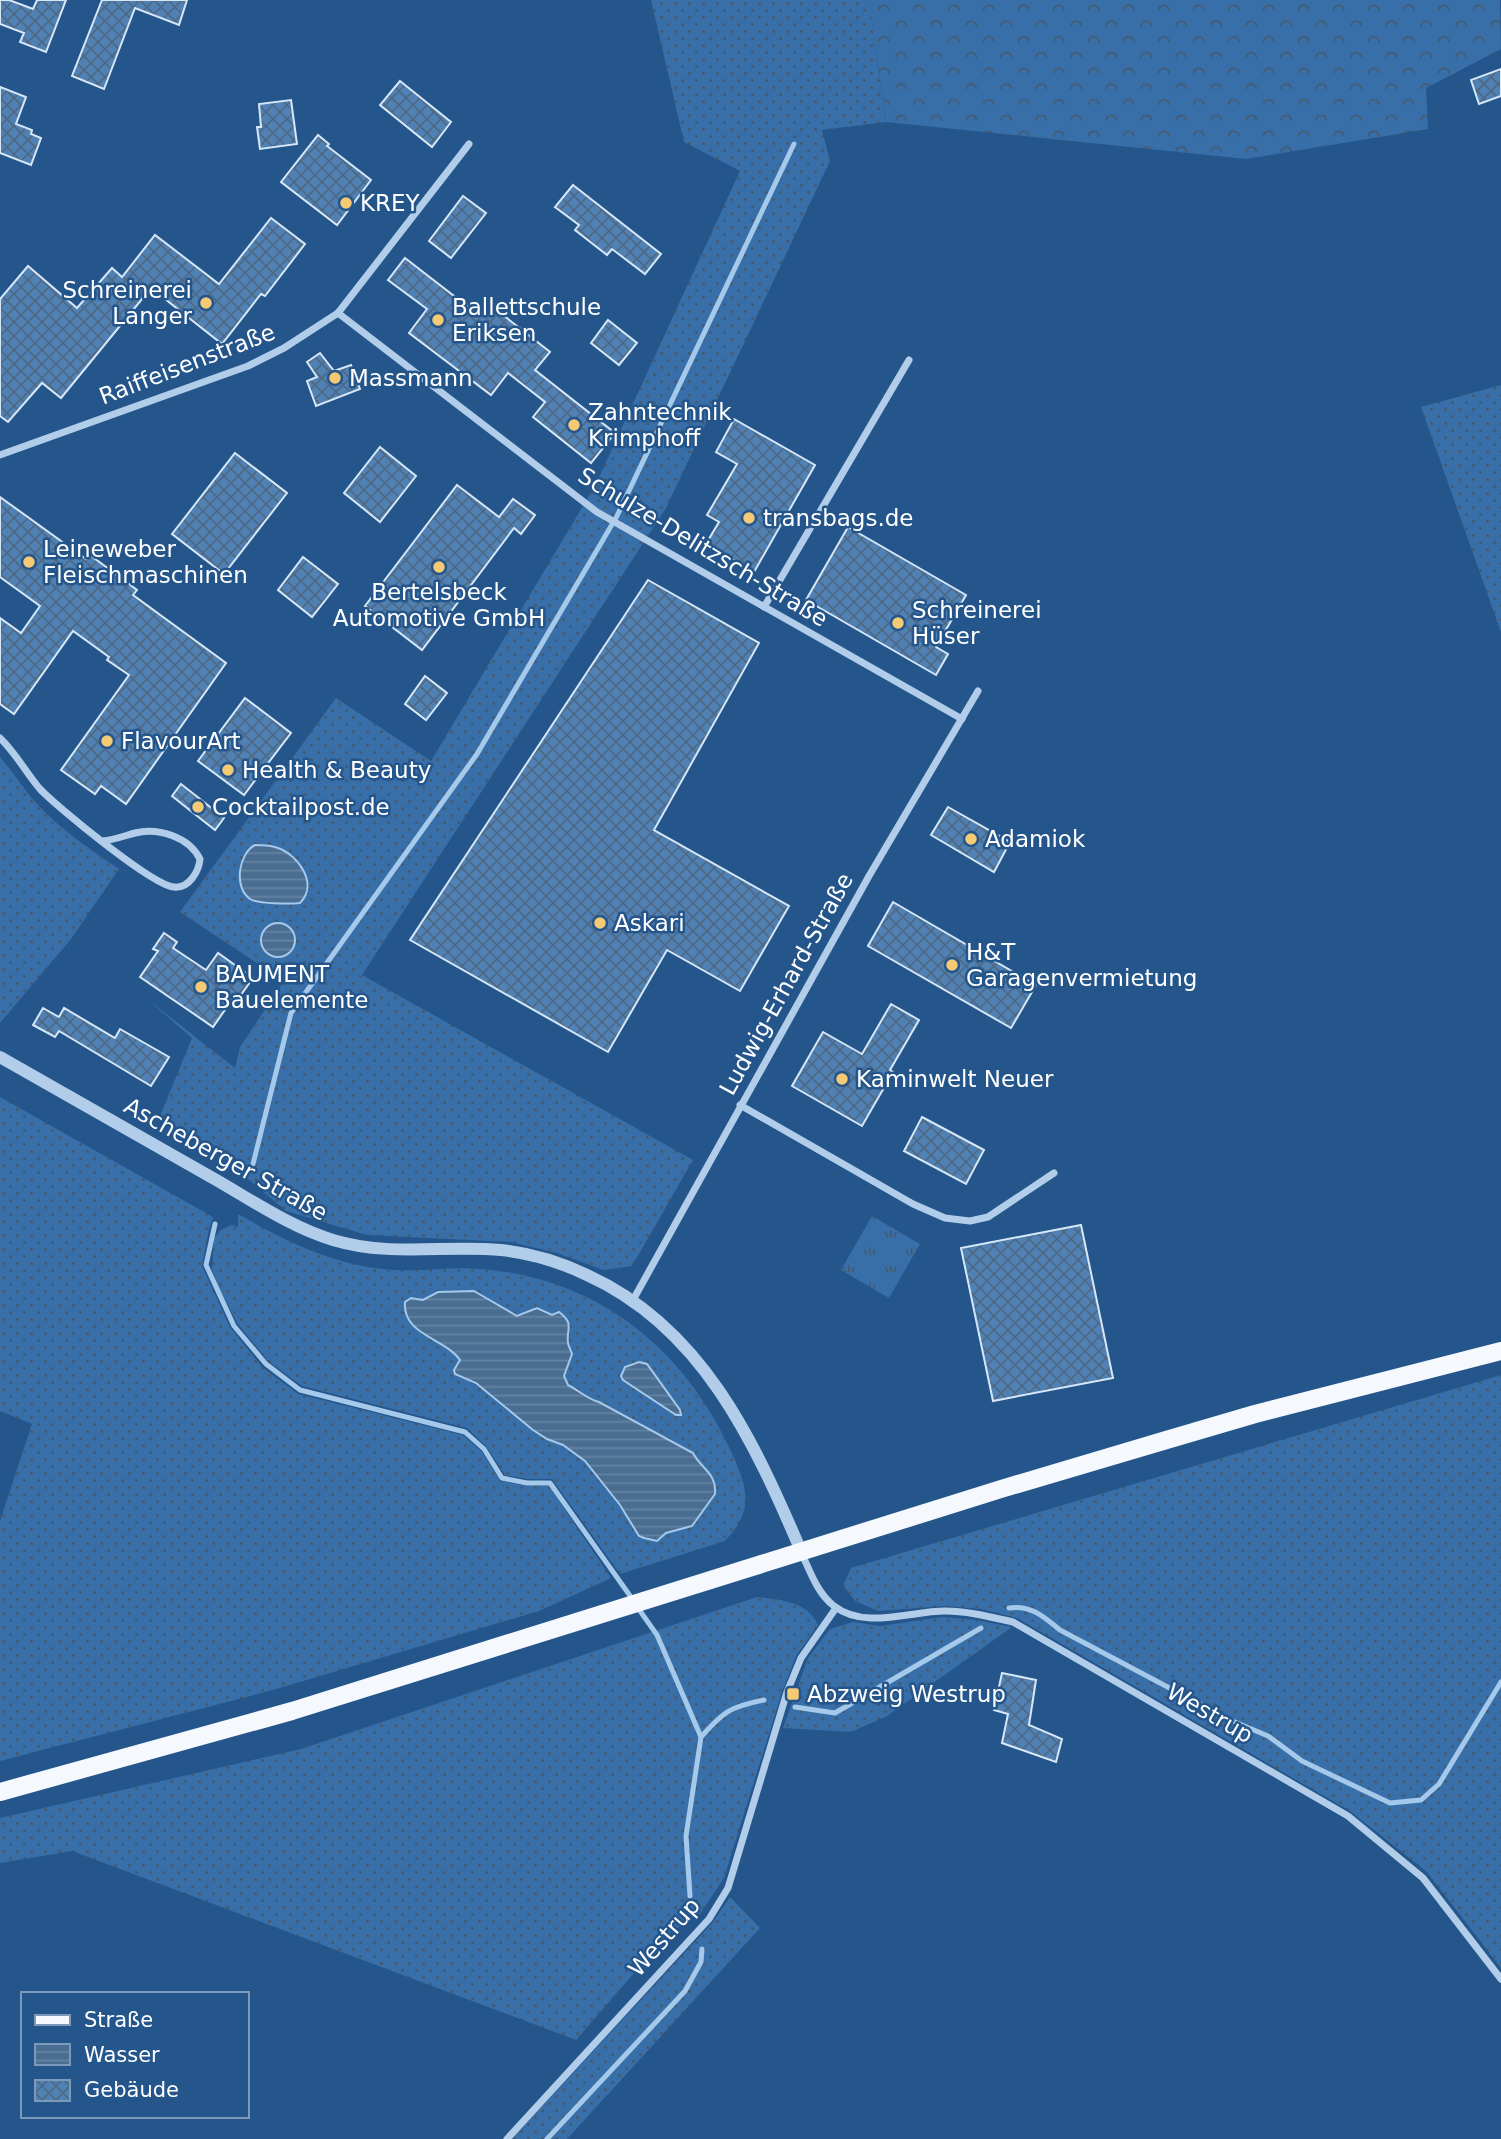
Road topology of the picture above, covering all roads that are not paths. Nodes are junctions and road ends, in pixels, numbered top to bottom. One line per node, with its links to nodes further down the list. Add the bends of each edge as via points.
1 (469, 144): 2 (street, Raiffeisenstraße)
2 (338, 313): 4 (street, Raiffeisenstraße, via 248,366); 5 (street, Schulze-Delitzsch-Straße, via 597,512)
3 (909, 360): 5 (street)
4 (0, 455)
5 (764, 607): 7 (street, Schulze-Delitzsch-Straße)
6 (978, 691): 7 (street, Ludwig-Erhard-Straße)
7 (962, 719): 11 (street, Ludwig-Erhard-Straße)
8 (0, 738): 9 (street, via 56,805)
9 (102, 841): 9 (street, via 173,888 190,881 199,867 200,859 190,845 160,831)
10 (0, 1057): 13 (street, Ascheberger Straße, via 279,1215 332,1239 384,1250 503,1250 529,1255 576,1270)
11 (740, 1105): 12 (street, via 945,1218 970,1221 988,1217); 13 (street, Ludwig-Erhard-Straße)
12 (1054, 1173)
13 (633, 1300): 15 (street, Ascheberger Straße, via 677,1337 721,1391 761,1461)
14 (1501, 1352): 15 (main road, via 1255,1414)
15 (801, 1551): 16 (street, via 819,1591); 17 (main road, via 292,1711)
16 (836, 1608): 18 (street, Westrup, via 880,1618 943,1611 1013,1622 1348,1815 1423,1878); 19 (street, Westrup, via 801,1658 787,1692 728,1888 709,1919)
17 (0, 1792)
18 (1501, 1979)
19 (507, 2139)

